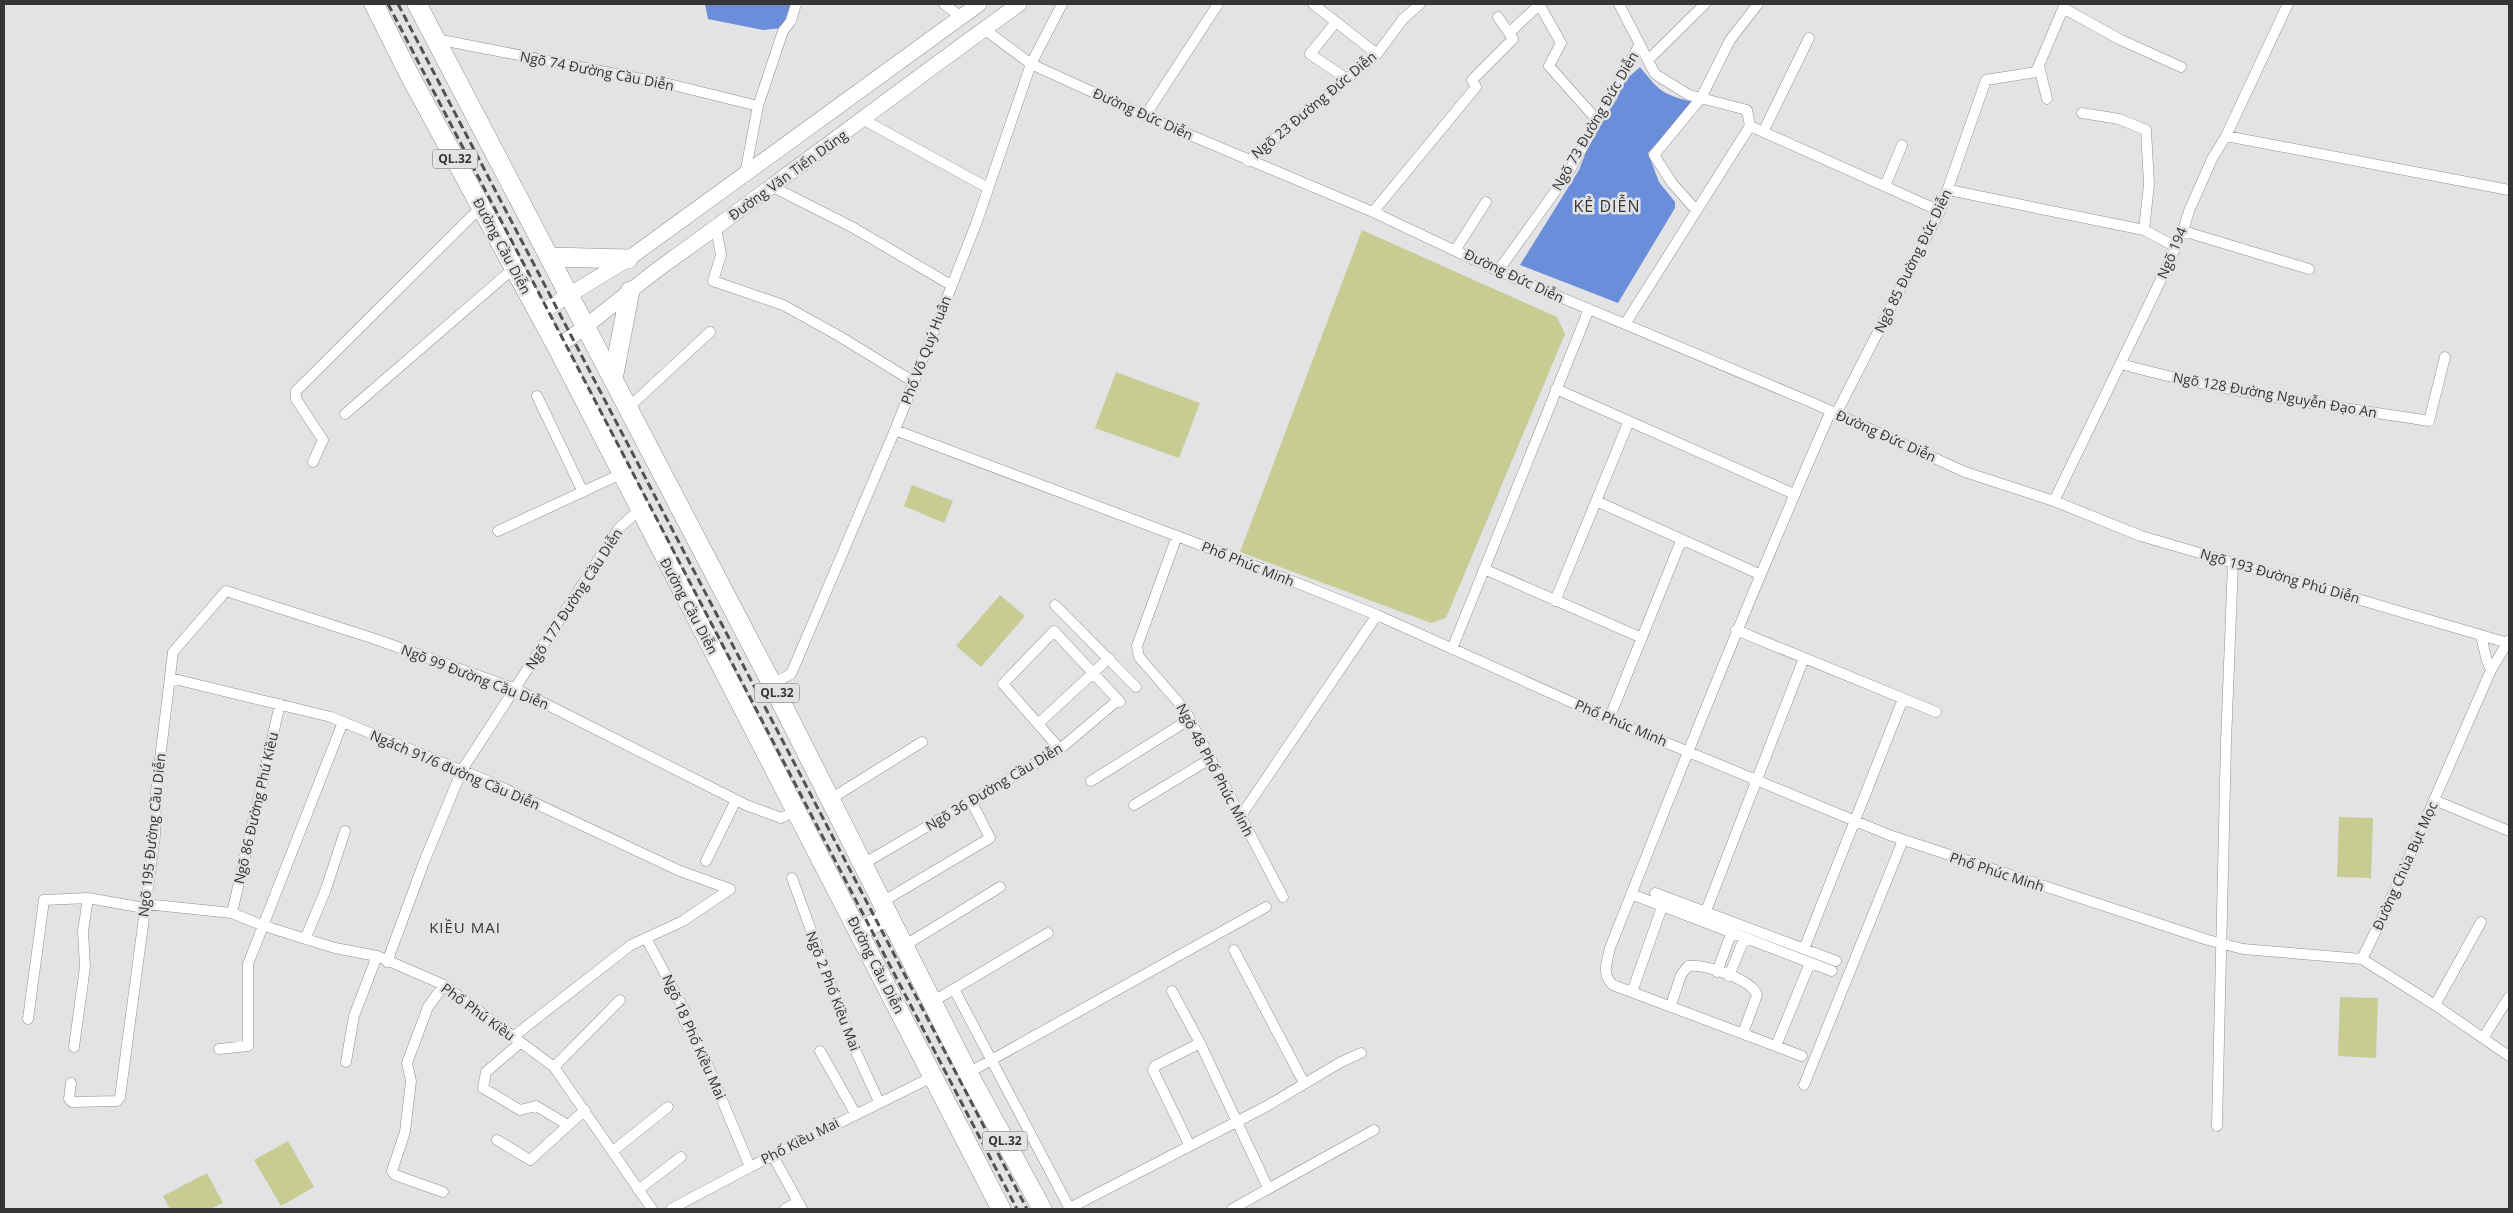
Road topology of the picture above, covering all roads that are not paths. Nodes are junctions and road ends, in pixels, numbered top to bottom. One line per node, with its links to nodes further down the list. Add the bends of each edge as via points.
1 (374, 4): 50 (highway, Đường Cầu Diễn / QL.32)
2 (417, 4): 23 (highway, QL.32)
3 (796, 4): 33 (street, via 791,21 783,31)
4 (944, 4): 17 (street)
5 (979, 4): 17 (main road, Đường Văn Tiến Dũng)
6 (1019, 4): 20 (main road, Đường Văn Tiến Dũng)
7 (1062, 4): 27 (street, Phố Võ Quý Huân)
8 (1218, 4): 35 (street)
9 (1313, 4): 19 (street)
10 (1420, 4): 25 (street, Ngõ 23 Đường Đức Diễn, via 1403,19)
11 (1539, 4): 21 (street); 37 (street, via 1561,43 1549,66)
12 (1705, 4): 26 (street)
13 (1758, 4): 31 (street, via 1730,40)
14 (2288, 4): 40 (street, Ngõ 194)
15 (1623, 5): 24 (street)
16 (2064, 6): 28 (street); 29 (street, via 2121,40)
17 (961, 17): 43 (main road, Đường Văn Tiến Dũng)
18 (1498, 17): 21 (street)
19 (1336, 22): 25 (street); 30 (street, via 1310,54)
20 (984, 29): 27 (street, Đường Đức Diễn); 36 (main road, Đường Văn Tiến Dũng)
21 (1509, 33): 53 (street, via 1513,39 1472,80 1476,87)
22 (1809, 38): 39 (street)
23 (436, 39): 33 (street, Ngõ 74 Đường Cầu Diễn, via 673,85); 59 (highway, QL.32)
24 (1640, 44): 26 (street); 37 (street, Ngõ 73 Đường Đức Diễn)
25 (1377, 54): 30 (street, Ngõ 23 Đường Đức Diễn)
26 (1648, 60): 31 (street, via 1655,74 1688,95)
27 (1031, 64): 35 (street, Đường Đức Diễn); 46 (street, Phố Võ Quý Huân)
28 (2039, 66): 32 (street); 47 (street, Ngõ 85 Đường Đức Diễn, via 2036,72 1986,80)
29 (2181, 68)
30 (1347, 79): 42 (street, Ngõ 23 Đường Đức Diễn)
31 (1700, 98): 38 (street, via 1747,110); 51 (street, via 1654,155 1672,184)
32 (2047, 99)
33 (758, 106): 43 (street)
34 (2082, 113): 55 (street, via 2118,119 2146,130 2150,184)
35 (1145, 116): 42 (street, Đường Đức Diễn)
36 (864, 120): 45 (main road, Đường Văn Tiến Dũng); 46 (street)
37 (1597, 120): 63 (street, Ngõ 73 Đường Đức Diễn, via 1567,175)
38 (1750, 126): 39 (street); 51 (street)
39 (1763, 132): 44 (street)
40 (2226, 136): 48 (street); 56 (street, Ngõ 194, via 2212,159)
41 (1902, 145): 44 (street)
42 (1248, 161): 53 (street, Đường Đức Diễn)
43 (745, 174): 60 (main road, Đường Văn Tiến Dũng)
44 (1885, 186): 52 (street)
45 (773, 187): 54 (main road, Đường Văn Tiến Dũng); 64 (street, via 852,226)
46 (988, 188): 64 (street, Phố Võ Quý Huân)
47 (1949, 190): 52 (street, Ngõ 85 Đường Đức Diễn); 55 (street)
48 (2509, 190)
49 (1486, 202): 58 (street)
50 (481, 207): 61 (highway, Đường Cầu Diễn / QL.32); 84 (street, via 296,391 296,399 323,440)
51 (1696, 210): 69 (street)
52 (1940, 211): 80 (street, Ngõ 85 Đường Đức Diễn)
53 (1373, 212): 58 (street, Đường Đức Diễn)
54 (716, 228): 65 (main road, Đường Văn Tiến Dũng); 76 (street, via 722,255 713,281 783,305)
55 (2144, 230): 57 (street)
56 (2183, 232): 57 (street, Ngõ 194); 62 (street)
57 (2176, 247): 74 (street, Ngõ 194)
58 (1456, 249): 63 (street, Đường Đức Diễn)
59 (550, 257): 60 (highway); 66 (highway, QL.32)
60 (628, 259): 66 (main road, Đường Văn Tiến Dũng)
61 (514, 268): 68 (highway, Đường Cầu Diễn / QL.32); 81 (street)
62 (2309, 269)
63 (1498, 271): 67 (street, Đường Đức Diễn)
64 (951, 285): 76 (street, Phố Võ Quý Huân)
65 (630, 291): 70 (main road, Đường Văn Tiến Dũng); 75 (highway)
66 (569, 295): 68 (main road, Đường Văn Tiến Dũng); 70 (highway, QL.32)
67 (1589, 309): 69 (street, Đường Đức Diễn); 77 (street)
68 (538, 314): 72 (highway, Đường Cầu Diễn / QL.32)
69 (1625, 324): 80 (street, Đường Đức Diễn)
70 (587, 327): 72 (main road, Đường Văn Tiến Dũng); 75 (highway, QL.32)
71 (710, 332): 79 (street)
72 (557, 347): 85 (highway, Đường Cầu Diễn / QL.32)
73 (2445, 358): 74 (street, Ngõ 128 Đường Nguyễn Đạo An, via 2429,420 2231,390)
74 (2121, 364): 89 (street, Ngõ 194)
75 (613, 380): 79 (highway, QL.32)
76 (914, 382): 83 (street, Phố Võ Quý Huân)
77 (1556, 389): 82 (street); 95 (street)
78 (538, 396): 86 (street)
79 (628, 408): 111 (highway, QL.32)
80 (1834, 412): 87 (street, Ngõ 85 Đường Đức Diễn); 89 (street, Đường Đức Diễn, via 1965,472)
81 (344, 414)
82 (1629, 422): 87 (street); 88 (street)
83 (895, 430): 92 (street, Phố Phúc Minh); 111 (street, Phố Võ Quý Huân, via 790,674)
84 (313, 462)
85 (621, 474): 86 (street); 90 (highway, Đường Cầu Diễn / QL.32)
86 (583, 492): 91 (street)
87 (1794, 494): 96 (street, Ngõ 85 Đường Đức Diễn)
88 (1596, 501): 93 (street); 98 (street)
89 (2054, 501): 94 (street, Ngõ 193 Đường Phú Diễn, via 2141,536)
90 (639, 510): 113 (street, Ngõ 177 Đường Cầu Diễn, via 619,528); 133 (highway, Đường Cầu Diễn / QL.32)
91 (498, 530)
92 (1177, 536): 100 (street, Phố Phúc Minh); 118 (street, Ngõ 48 Phố Phúc Minh, via 1138,646 1139,657 1165,684)
93 (1682, 541): 96 (street); 103 (street)
94 (2233, 563): 102 (street, Ngõ 193 Đường Phú Diễn); 161 (street)
95 (1484, 569): 98 (street); 105 (street)
96 (1759, 574): 101 (street, Ngõ 85 Đường Đức Diễn)
97 (226, 591): 110 (street, Ngõ 195 Đường Cầu Diễn, via 173,652); 113 (street, Ngõ 99 Đường Cầu Diễn)
98 (1556, 601): 103 (street)
99 (1055, 604): 106 (street)
100 (1377, 615): 105 (street, Phố Phúc Minh); 134 (street)
101 (1736, 630): 107 (street); 123 (street, Ngõ 85 Đường Đức Diễn)
102 (2481, 636): 104 (street, Ngõ 193 Đường Phú Diễn); 108 (street)
103 (1642, 638): 117 (street)
104 (2509, 642): 108 (street, Đường Chùa Bụt Mọc)
105 (1452, 649): 117 (street, Phố Phúc Minh)
106 (1109, 658): 109 (street); 112 (street)
107 (1804, 658): 114 (street); 126 (street)
108 (2491, 670): 130 (street, Đường Chùa Bụt Mọc)
109 (1094, 673): 120 (street); 120 (street, via 1054,631 1003,684); 122 (street, Ngõ 36 Đường Cầu Diễn, via 1119,701)
110 (170, 678): 115 (street, Ngách 91/6 đường Cầu Diễn); 147 (street, Ngõ 195 Đường Cầu Diễn)
111 (772, 684): 129 (highway, QL.32)
112 (1136, 687)
113 (516, 689): 125 (street, Ngõ 177 Đường Cầu Diễn); 128 (street, Ngõ 99 Đường Cầu Diễn)
114 (1903, 699): 116 (street); 135 (street)
115 (280, 704): 119 (street, Ngách 91/6 đường Cầu Diễn); 152 (street, Ngõ 86 Đường Phú Kiều)
116 (1936, 712)
117 (1609, 718): 123 (street, Phố Phúc Minh)
118 (1190, 720): 124 (street, Ngõ 48 Phố Phúc Minh); 127 (street)
119 (342, 722): 125 (street, Ngách 91/6 đường Cầu Diễn); 154 (street)
120 (1038, 724): 122 (street)
121 (922, 742): 129 (street)
122 (1060, 749): 131 (street, Ngõ 36 Đường Cầu Diễn)
123 (1687, 752): 126 (street, Phố Phúc Minh); 144 (street, Ngõ 85 Đường Đức Diễn)
124 (1210, 759): 132 (street); 134 (street, Ngõ 48 Phố Phúc Minh)
125 (462, 770): 159 (street, Ngách 91/6 đường Cầu Diễn, via 680,871 730,890 682,921); 168 (street, Ngõ 177 Đường Cầu Diễn)
126 (1756, 780): 135 (street, Phố Phúc Minh); 151 (street)
127 (1091, 781)
128 (736, 800): 133 (street, Ngõ 99 Đường Cầu Diễn, via 782,818); 139 (street)
129 (829, 800): 140 (highway, QL.32)
130 (2434, 800): 137 (street); 166 (street, Đường Chùa Bụt Mọc)
131 (971, 801): 140 (street, Ngõ 36 Đường Cầu Diễn); 150 (street, via 990,838)
132 (1134, 805)
133 (796, 811): 155 (highway, Đường Cầu Diễn / QL.32)
134 (1240, 817): 145 (street, Ngõ 48 Phố Phúc Minh)
135 (1856, 822): 138 (street, Phố Phúc Minh); 163 (street)
136 (345, 831): 158 (street)
137 (2509, 831)
138 (1903, 840): 161 (street, Phố Phúc Minh); 201 (street)
139 (706, 860)
140 (863, 864): 150 (highway, QL.32)
141 (792, 878): 202 (street, Ngõ 2 Phố Kiều Mai, via 852,1043)
142 (1000, 887): 162 (street)
143 (1655, 893): 151 (street)
144 (1632, 894): 149 (street); 176 (street, Ngõ 85 Đường Đức Diễn, via 1610,948 1605,971 1606,979 1613,985)
145 (1283, 897)
146 (88, 898): 147 (street, Phố Phú Kiều); 182 (street, Phố Phú Kiều, via 44,900); 188 (street, via 83,931 85,967)
147 (144, 906): 152 (street, Phố Phú Kiều); 199 (street, Ngõ 195 Đường Cầu Diễn, via 120,1098 117,1101 72,1102 69,1099)
148 (1266, 907): 194 (street)
149 (1662, 907): 157 (street); 176 (street)
150 (885, 909): 155 (highway); 162 (highway, QL.32)
151 (1706, 911): 163 (street)
152 (232, 913): 154 (street, Phố Phú Kiều)
153 (2480, 922): 180 (street)
154 (264, 926): 158 (street, Phố Phú Kiều); 189 (street, via 248,964 248,1046)
155 (859, 931): 198 (highway, Đường Cầu Diễn / QL.32)
156 (1048, 933): 174 (street)
157 (1731, 934): 160 (street); 171 (street)
158 (306, 937): 165 (street, Phố Phú Kiều, via 335,948)
159 (646, 938): 185 (street, via 631,945); 215 (street, Ngõ 18 Phố Kiều Mai, via 678,995 685,1011 682,1016 705,1059)
160 (1744, 939): 169 (street); 172 (street)
161 (2222, 944): 166 (street, Phố Phúc Minh, via 2243,949); 208 (street)
162 (904, 946): 179 (highway, QL.32)
163 (1804, 949): 167 (street)
164 (1234, 950): 200 (street)
165 (377, 956): 168 (street, Phố Phú Kiều); 195 (street, via 354,1016)
166 (2362, 959): 180 (street)
167 (1836, 961)
168 (387, 962): 173 (street, Phố Phú Kiều)
169 (1810, 963): 170 (street); 187 (street)
170 (1832, 971)
171 (1717, 972): 172 (street); 181 (street, via 1688,966 1681,975)
172 (1729, 976): 183 (street, via 1749,984 1757,995)
173 (444, 985): 185 (street, Phố Phú Kiều); 218 (street, via 428,1007 407,1063 411,1081 405,1132 392,1171 395,1175)
174 (954, 989): 179 (street); 194 (street)
175 (1172, 991): 186 (street)
176 (1632, 992): 181 (street, Ngõ 85 Đường Đức Diễn)
177 (2509, 997): 184 (street)
178 (620, 1000): 196 (street)
179 (932, 1002): 197 (highway, QL.32)
180 (2435, 1005): 184 (street)
181 (1670, 1006): 183 (street, Ngõ 85 Đường Đức Diễn)
182 (28, 1019)
183 (1743, 1033): 187 (street, Ngõ 85 Đường Đức Diễn)
184 (2483, 1038): 191 (street)
185 (517, 1040): 196 (street, Phố Phú Kiều); 207 (street, via 486,1072 483,1088 520,1110 536,1106)
186 (1200, 1043): 206 (street); 211 (street, via 1153,1070)
187 (1776, 1046): 193 (street, Ngõ 85 Đường Đức Diễn)
188 (74, 1047)
189 (219, 1049)
190 (820, 1051): 205 (street)
191 (2508, 1051)
192 (1361, 1053): 200 (street)
193 (1802, 1056)
194 (991, 1060): 197 (street); 225 (street)
195 (346, 1062)
196 (554, 1067): 204 (street, Phố Phú Kiều)
197 (968, 1073): 224 (highway, QL.32)
198 (932, 1077): 202 (street, Phố Kiều Mai); 223 (highway, Đường Cầu Diễn / QL.32)
199 (71, 1083)
200 (1304, 1083): 206 (street)
201 (1804, 1085)
202 (879, 1102): 205 (street, Phố Kiều Mai)
203 (668, 1107): 212 (street)
204 (585, 1110): 207 (street); 212 (street, Phố Phú Kiều)
205 (855, 1113): 213 (street, Phố Kiều Mai)
206 (1236, 1122): 211 (street); 216 (street)
207 (568, 1125): 210 (street, via 530,1160)
208 (2218, 1126)
209 (1374, 1130): 216 (street)
210 (497, 1140)
211 (1190, 1146): 225 (street)
212 (612, 1150): 217 (street, Phố Phú Kiều)
213 (773, 1156): 215 (street, Phố Kiều Mai); 219 (street)
214 (681, 1157): 217 (street)
215 (750, 1167): 221 (street, Phố Kiều Mai)
216 (1268, 1188): 226 (street)
217 (638, 1190): 220 (street, Phố Phú Kiều)
218 (443, 1192)
219 (800, 1206): 222 (street)
220 (652, 1209)
221 (671, 1209)
222 (785, 1209)
223 (1001, 1209)
224 (1042, 1209)
225 (1069, 1209)
226 (1232, 1209)

